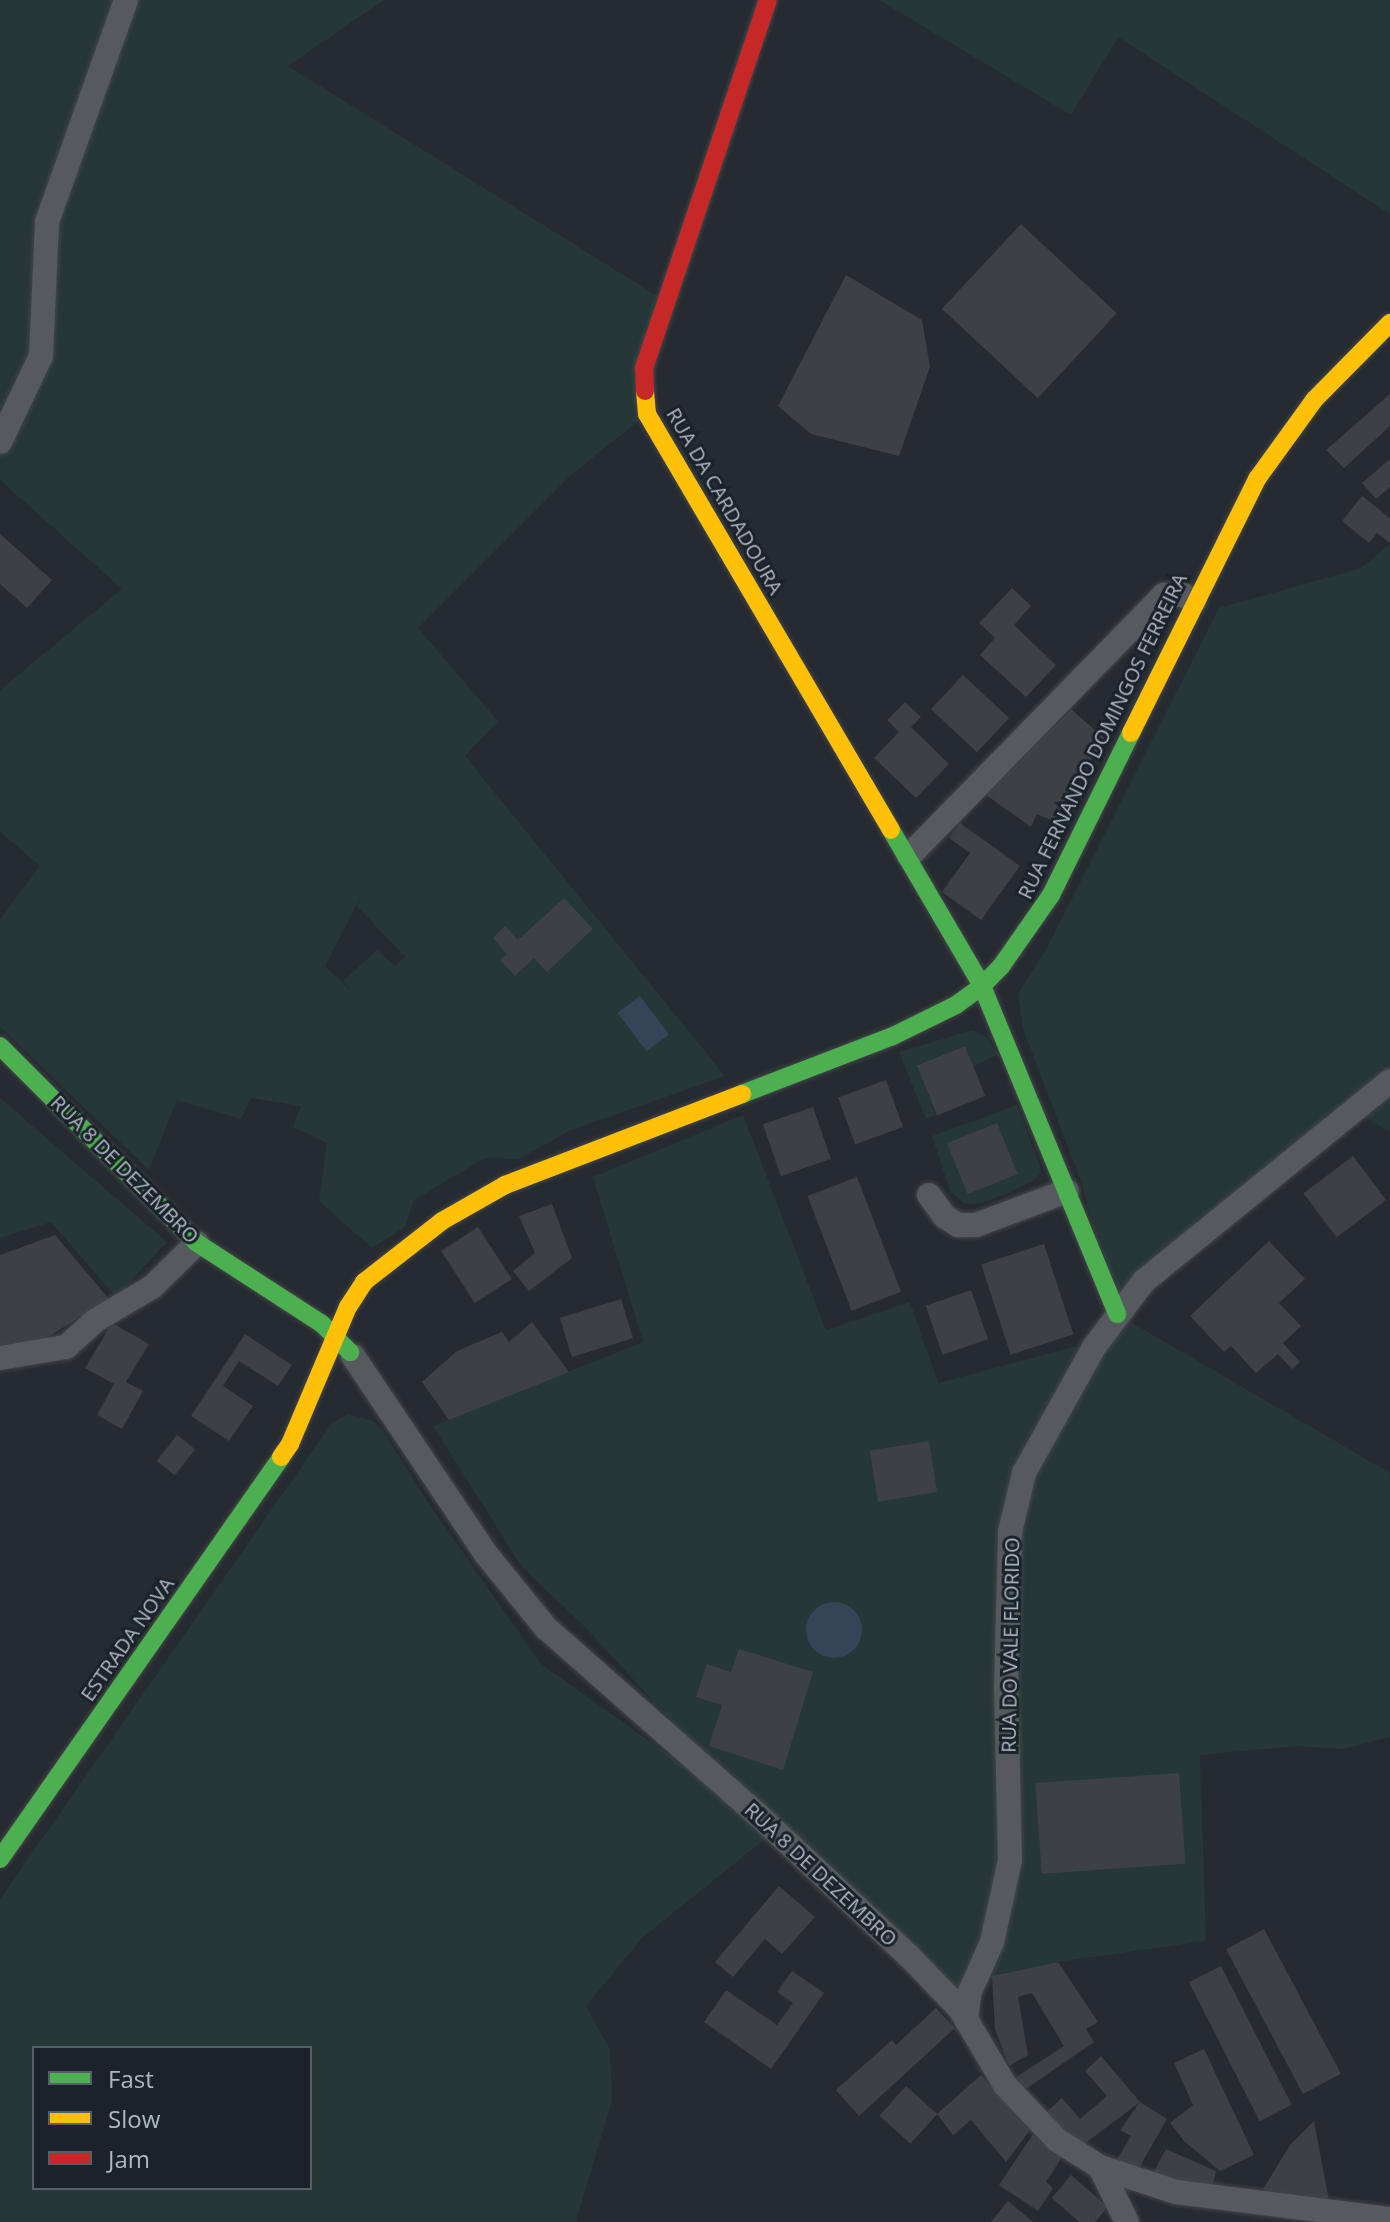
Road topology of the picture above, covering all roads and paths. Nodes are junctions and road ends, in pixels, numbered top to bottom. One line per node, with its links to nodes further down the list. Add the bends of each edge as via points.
1 (126, 0): 4 (street, via 47,222 41,356)
2 (768, 0): 6 (street, RUA DA CARDADOURA, via 644,368 647,414)
3 (1390, 323): 5 (street, RUA FERNANDO DOMINGOS FERREIRA, via 1339,372 1287,434 1257,479)
4 (0, 442)
5 (1194, 601): 6 (street, via 1164,595); 7 (street, RUA FERNANDO DOMINGOS FERREIRA, via 1051,895)
6 (909, 856): 7 (street, RUA DA CARDADOURA)
7 (982, 986): 10 (street, RUA DA CARDADOURA); 13 (street, RUA FERNANDO DOMINGOS FERREIRA, via 893,1036 505,1185 442,1221)
8 (0, 1046): 12 (street, RUA 8 DE DEZEMBRO)
9 (1390, 1081): 14 (street, RUA DO VALE FLORIDO, via 1144,1281)
10 (1067, 1191): 11 (street, via 976,1225 958,1225); 14 (street, RUA DA CARDADOURA)
11 (929, 1195)
12 (197, 1243): 15 (street, RUA 8 DE DEZEMBRO, via 322,1324); 16 (street, via 152,1287 96,1320 66,1347)
13 (389, 1263): 15 (street, RUA FERNANDO DOMINGOS FERREIRA, via 363,1323); 15 (street, RUA FERNANDO DOMINGOS FERREIRA, via 355,1294)
14 (1117, 1314): 21 (street, RUA DO VALE FLORIDO, via 1069,1388 1024,1473 1010,1532 1010,1860 992,1942 969,1994)
15 (344, 1347): 17 (street); 19 (street, ESTRADA NOVA); 21 (street, RUA 8 DE DEZEMBRO, via 486,1554 546,1628 766,1822 909,1956)
16 (0, 1358)
17 (341, 1383)
18 (324, 1413): 19 (street, ESTRADA NOVA)
19 (290, 1444): 20 (street, ESTRADA NOVA)
20 (0, 1859)
21 (966, 2020): 22 (street, RUA 8 DE DEZEMBRO, via 1005,2085 1057,2140)
22 (1100, 2167): 23 (street, RUA 8 DE DEZEMBRO, via 1176,2192); 25 (street)
23 (1286, 2215): 24 (street, RUA 8 DE DEZEMBRO)
24 (1390, 2219)
25 (1127, 2222)

